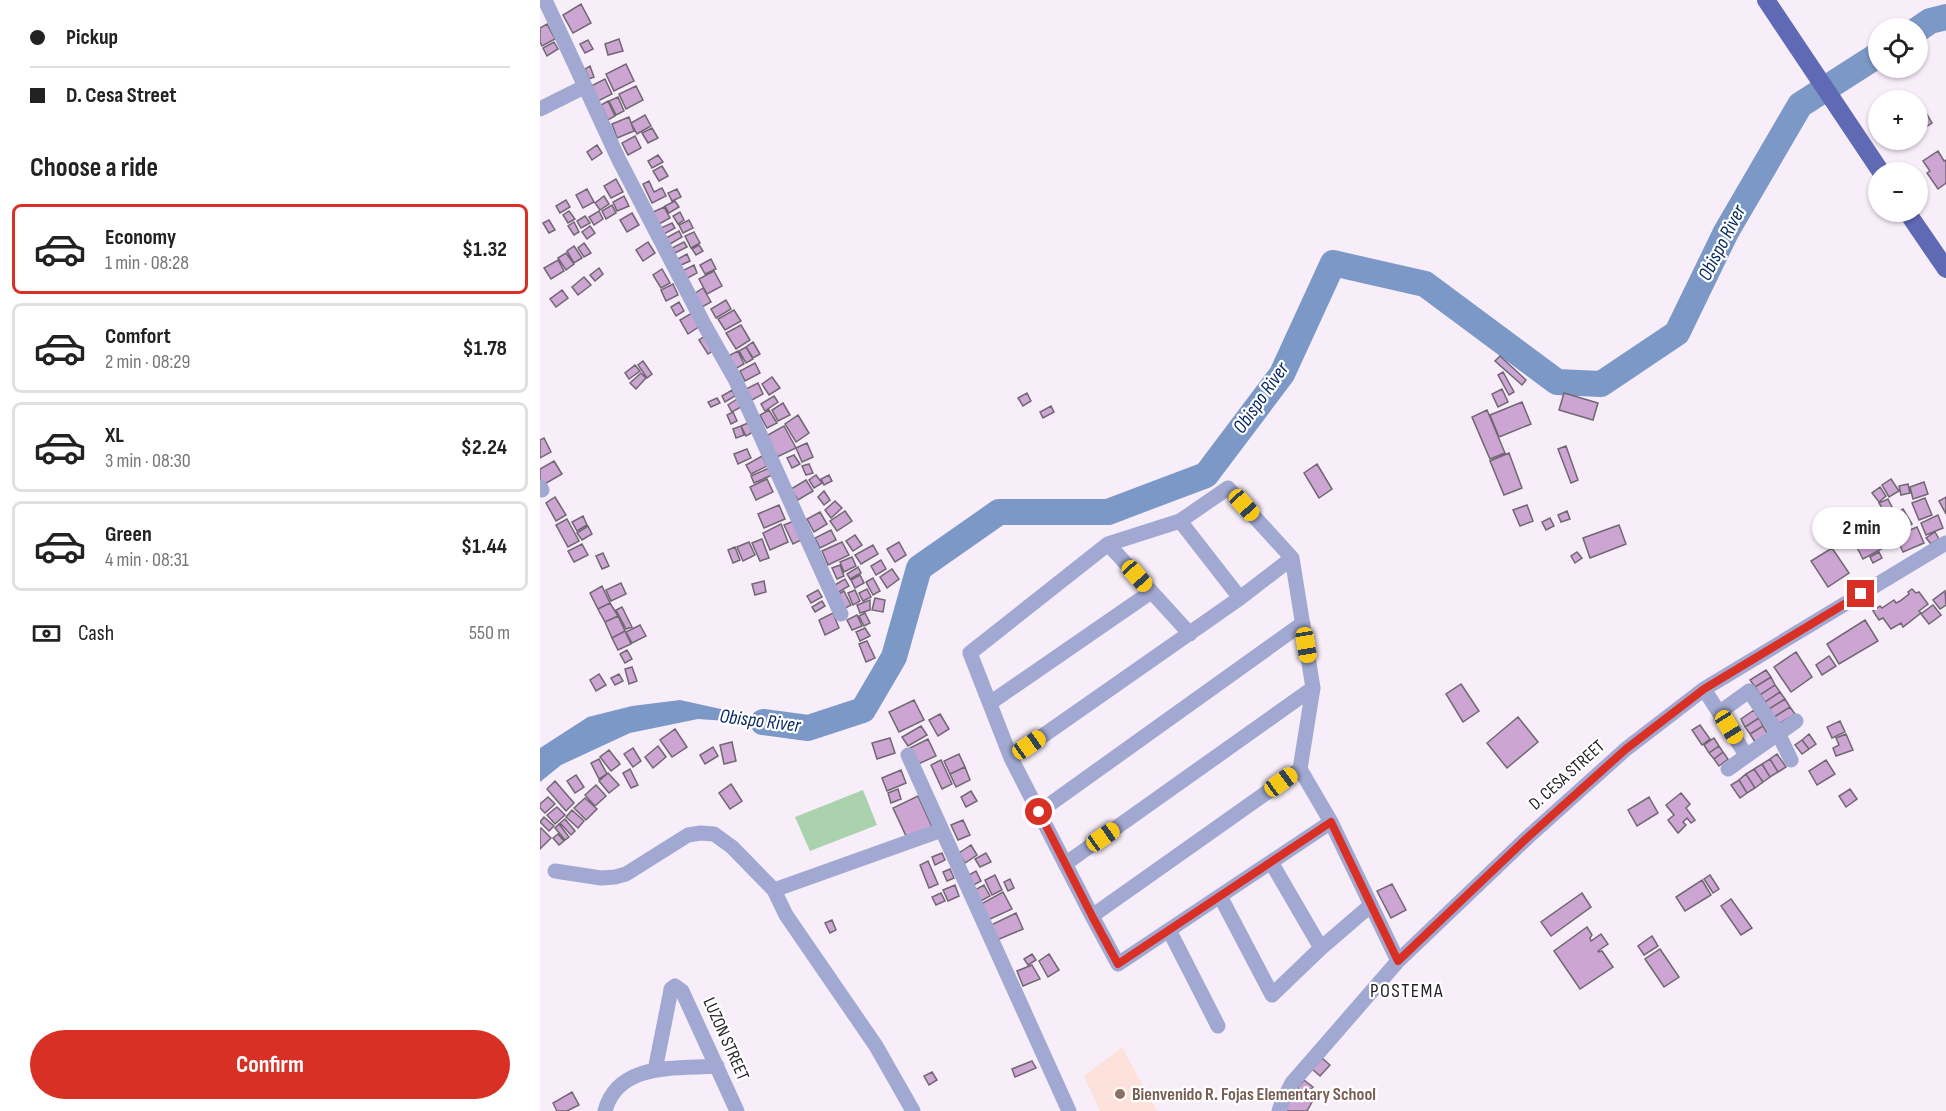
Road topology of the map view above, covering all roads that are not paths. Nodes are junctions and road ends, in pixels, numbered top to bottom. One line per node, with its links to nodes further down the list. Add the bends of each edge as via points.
1 (544, 0): 3 (street)
2 (1766, 0): 5 (main road)
3 (585, 87): 4 (street); 14 (street, via 619,160 735,379)
4 (540, 109)
5 (1874, 162)
6 (1914, 222): 7 (main road)
7 (1946, 269)
8 (1180, 521): 10 (street); 11 (street, via 1228,488); 13 (street)
9 (1946, 543): 18 (street, D. CESA STREET)
10 (1108, 544): 12 (street); 19 (street, via 970,653)
11 (1292, 558): 13 (street); 15 (street)
12 (1151, 592): 16 (street); 19 (street)
13 (1240, 598): 16 (street)
14 (841, 614)
15 (1303, 623): 17 (street); 29 (street)
16 (1190, 634): 25 (street)
17 (1313, 688): 27 (street); 33 (street)
18 (1704, 689): 20 (street); 41 (street, D. CESA STREET, via 1626,749)
19 (990, 703): 25 (street)
20 (1720, 712): 22 (street, via 1749,691); 24 (street)
21 (1797, 721): 22 (street)
22 (1778, 733): 24 (street); 26 (street)
23 (908, 755): 31 (street)
24 (1746, 755): 28 (street)
25 (1011, 758): 29 (street)
26 (1791, 760)
27 (1300, 768): 30 (street); 38 (street)
28 (1728, 769)
29 (1039, 812): 33 (street)
30 (1331, 822): 32 (street); 37 (street)
31 (942, 830): 35 (street); 48 (street)
32 (1271, 862): 36 (street); 40 (street)
33 (1065, 864): 38 (street)
34 (555, 871): 35 (street, via 601,878 626,874 688,835 707,833 732,847)
35 (774, 890): 47 (street, via 786,915 876,1046)
36 (1220, 896): 39 (street); 40 (street, via 1272,995)
37 (1371, 905): 40 (street); 41 (street)
38 (1092, 916): 39 (street, via 1118,964)
39 (1169, 930): 42 (street)
40 (1321, 948)
41 (1398, 961): 49 (street, D. CESA STREET, via 1292,1083)
42 (1218, 1026)
43 (717, 1066): 44 (street); 44 (street, LUZON STREET, via 682,990 675,986); 46 (street, LUZON STREET)
44 (655, 1070): 45 (street, via 625,1080 608,1098)
45 (604, 1111)
46 (737, 1111)
47 (913, 1111)
48 (1069, 1111)
49 (1279, 1111)

